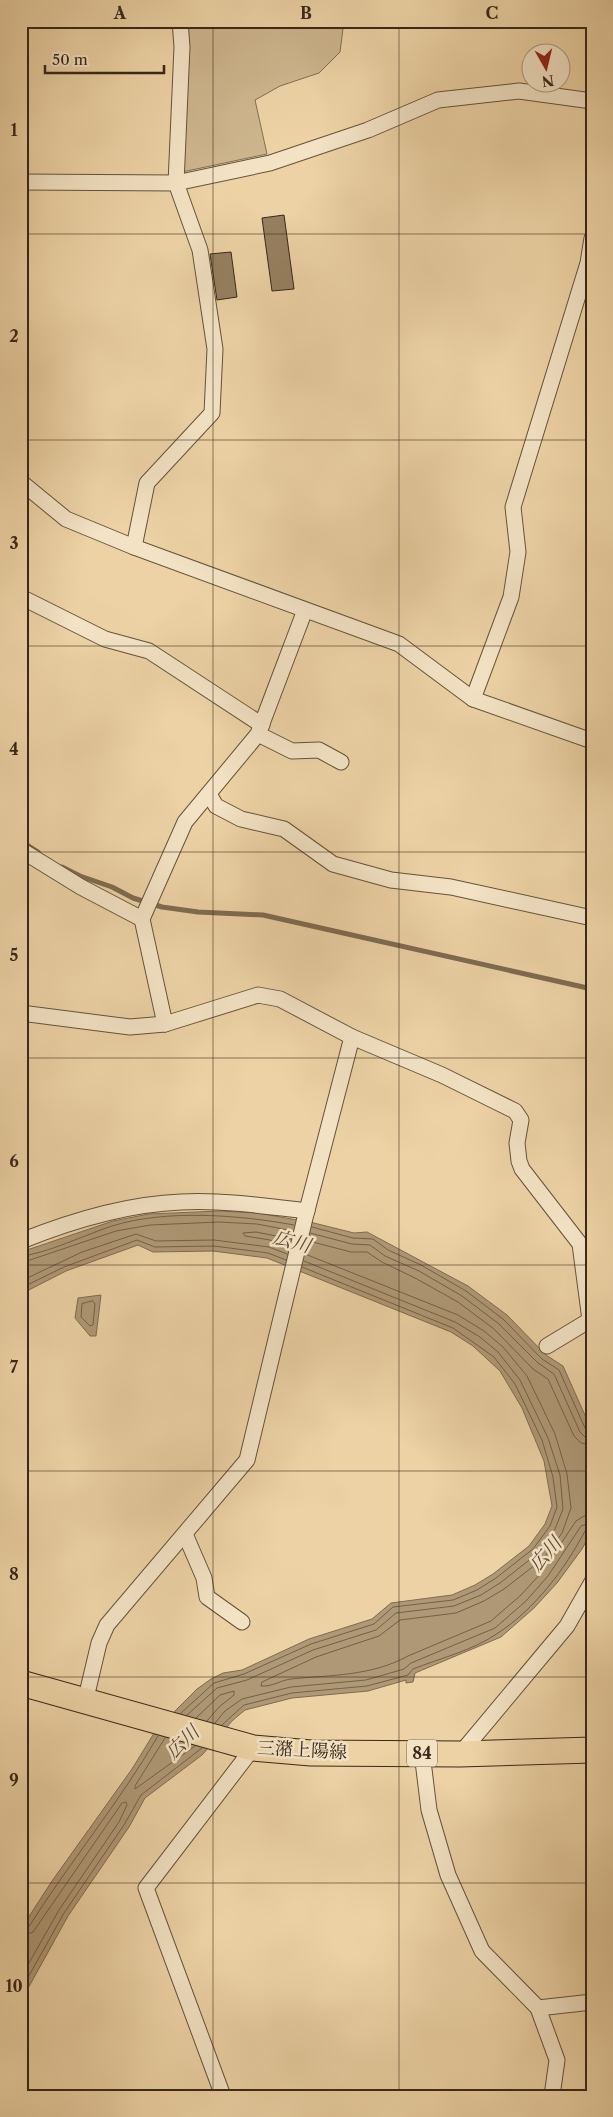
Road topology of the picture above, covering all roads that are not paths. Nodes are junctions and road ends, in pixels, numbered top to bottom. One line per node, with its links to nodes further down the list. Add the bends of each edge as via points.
1 (180, 21): 4 (street, via 182,47)
2 (592, 101): 4 (street, via 519,91 438,100 368,130 270,162)
3 (21, 182): 4 (street)
4 (176, 183): 7 (street, via 200,250 215,349 212,413 147,483)
5 (592, 238): 10 (street, via 588,263 512,507 518,552 511,598)
6 (21, 482): 7 (street, via 66,519)
7 (134, 547): 9 (street)
8 (21, 597): 11 (street, via 105,639 148,650)
9 (305, 610): 10 (street, via 399,644); 11 (street)
10 (473, 698): 12 (street)
11 (260, 729): 13 (street, via 292,750 319,750); 14 (street)
12 (592, 741)
13 (341, 762)
14 (209, 794): 16 (street, via 216,806 240,819 284,829 333,864 390,880 451,887); 17 (street, via 185,822)
15 (21, 850): 17 (street)
16 (592, 918)
17 (142, 919): 19 (street)
18 (21, 1013): 19 (street, via 130,1027)
19 (165, 1024): 20 (street, via 258,995 280,999)
20 (352, 1037): 21 (street); 23 (street, via 442,1075 515,1111 521,1120 517,1143 522,1170 580,1244 590,1320)
21 (306, 1215): 22 (street, via 240,1203 180,1202 128,1208 86,1218); 24 (street, via 247,1460)
22 (21, 1241)
23 (547, 1346)
24 (184, 1534): 26 (street, via 204,1578 207,1597); 28 (street, via 107,1625 99,1642)
25 (592, 1582): 32 (street, via 567,1626)
26 (242, 1622)
27 (21, 1683): 28 (main road, 三潴上陽線 / 84)
28 (85, 1702): 29 (main road, 三潴上陽線 / 84)
29 (245, 1746): 31 (main road, 三潴上陽線 / 84, via 311,1753); 35 (street, via 146,1888)
30 (592, 1750): 32 (main road, 三潴上陽線 / 84)
31 (422, 1753): 32 (main road, 三潴上陽線 / 84); 34 (street, via 429,1810 448,1875 482,1951)
32 (460, 1754)
33 (592, 2002): 34 (street)
34 (538, 2008): 36 (street, via 558,2060)
35 (223, 2096)
36 (552, 2096)

